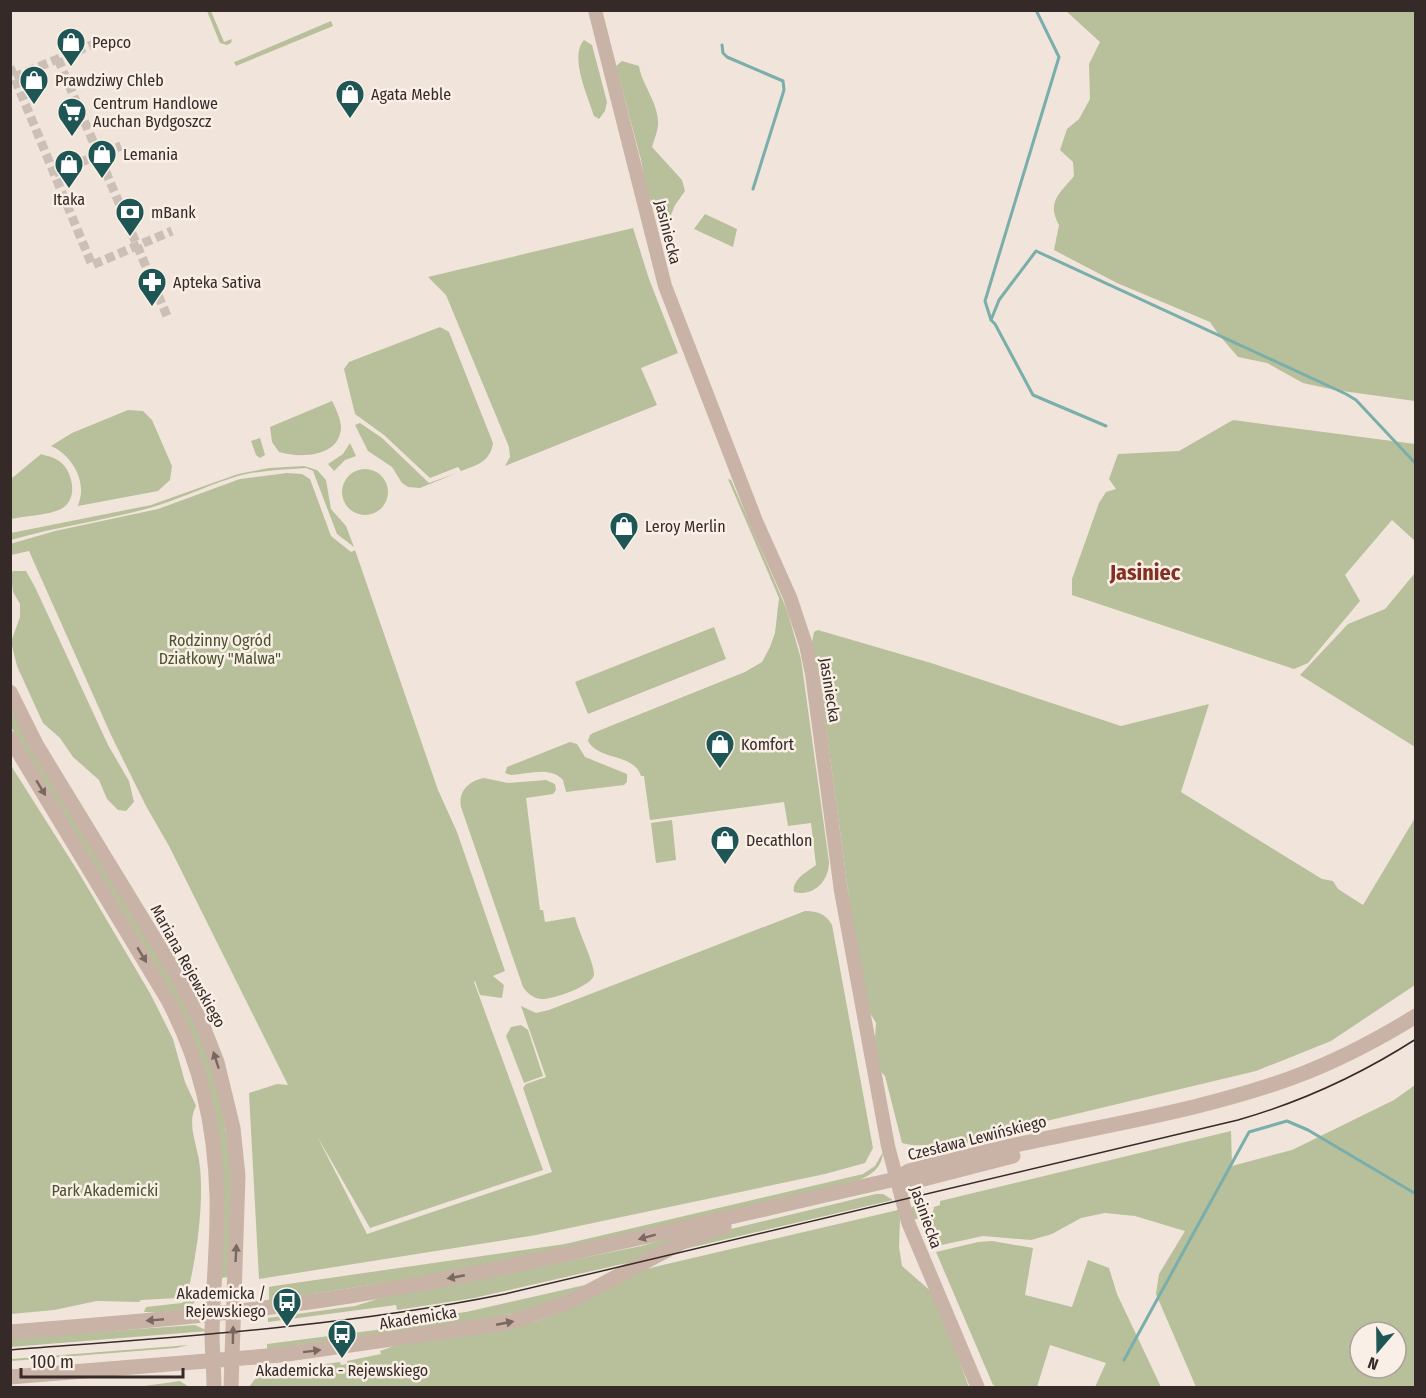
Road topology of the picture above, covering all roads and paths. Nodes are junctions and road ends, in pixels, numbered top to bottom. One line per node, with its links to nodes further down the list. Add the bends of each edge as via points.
1 (595, 10): 5 (street, Jasiniecka, via 665,286 806,645 842,891)
2 (10, 692): 7 (street, Mariana Rejewskiego, one-way to 2, via 236,1156 229,1108 213,1052 176,974 37,746)
3 (10, 738): 8 (street, Mariana Rejewskiego, one-way to 8, via 158,982 192,1050 204,1089 214,1149 217,1198)
4 (1416, 1016): 5 (street, Czesława Lewińskiego, via 1361,1047 1294,1077 1084,1132 924,1167)
5 (896, 1179): 6 (street, Akademicka); 15 (street, Jasiniecka, via 908,1222)
6 (807, 1199): 7 (street, Akademicka, one-way to 7, via 519,1265 364,1294); 10 (street, Akademicka, one-way to 6, via 327,1350 522,1320 567,1304 693,1237 763,1217)
7 (233, 1311): 8 (street, Akademicka); 10 (street, Mariana Rejewskiego, one-way to 7)
8 (213, 1314): 9 (street, Akademicka, one-way to 9); 11 (street, Mariana Rejewskiego)
9 (10, 1332)
10 (232, 1358): 11 (street, Akademicka); 14 (street, Mariana Rejewskiego)
11 (213, 1360): 12 (street, Akademicka); 13 (street, Mariana Rejewskiego)
12 (10, 1377)
13 (214, 1388)
14 (231, 1388)
15 (978, 1388)

